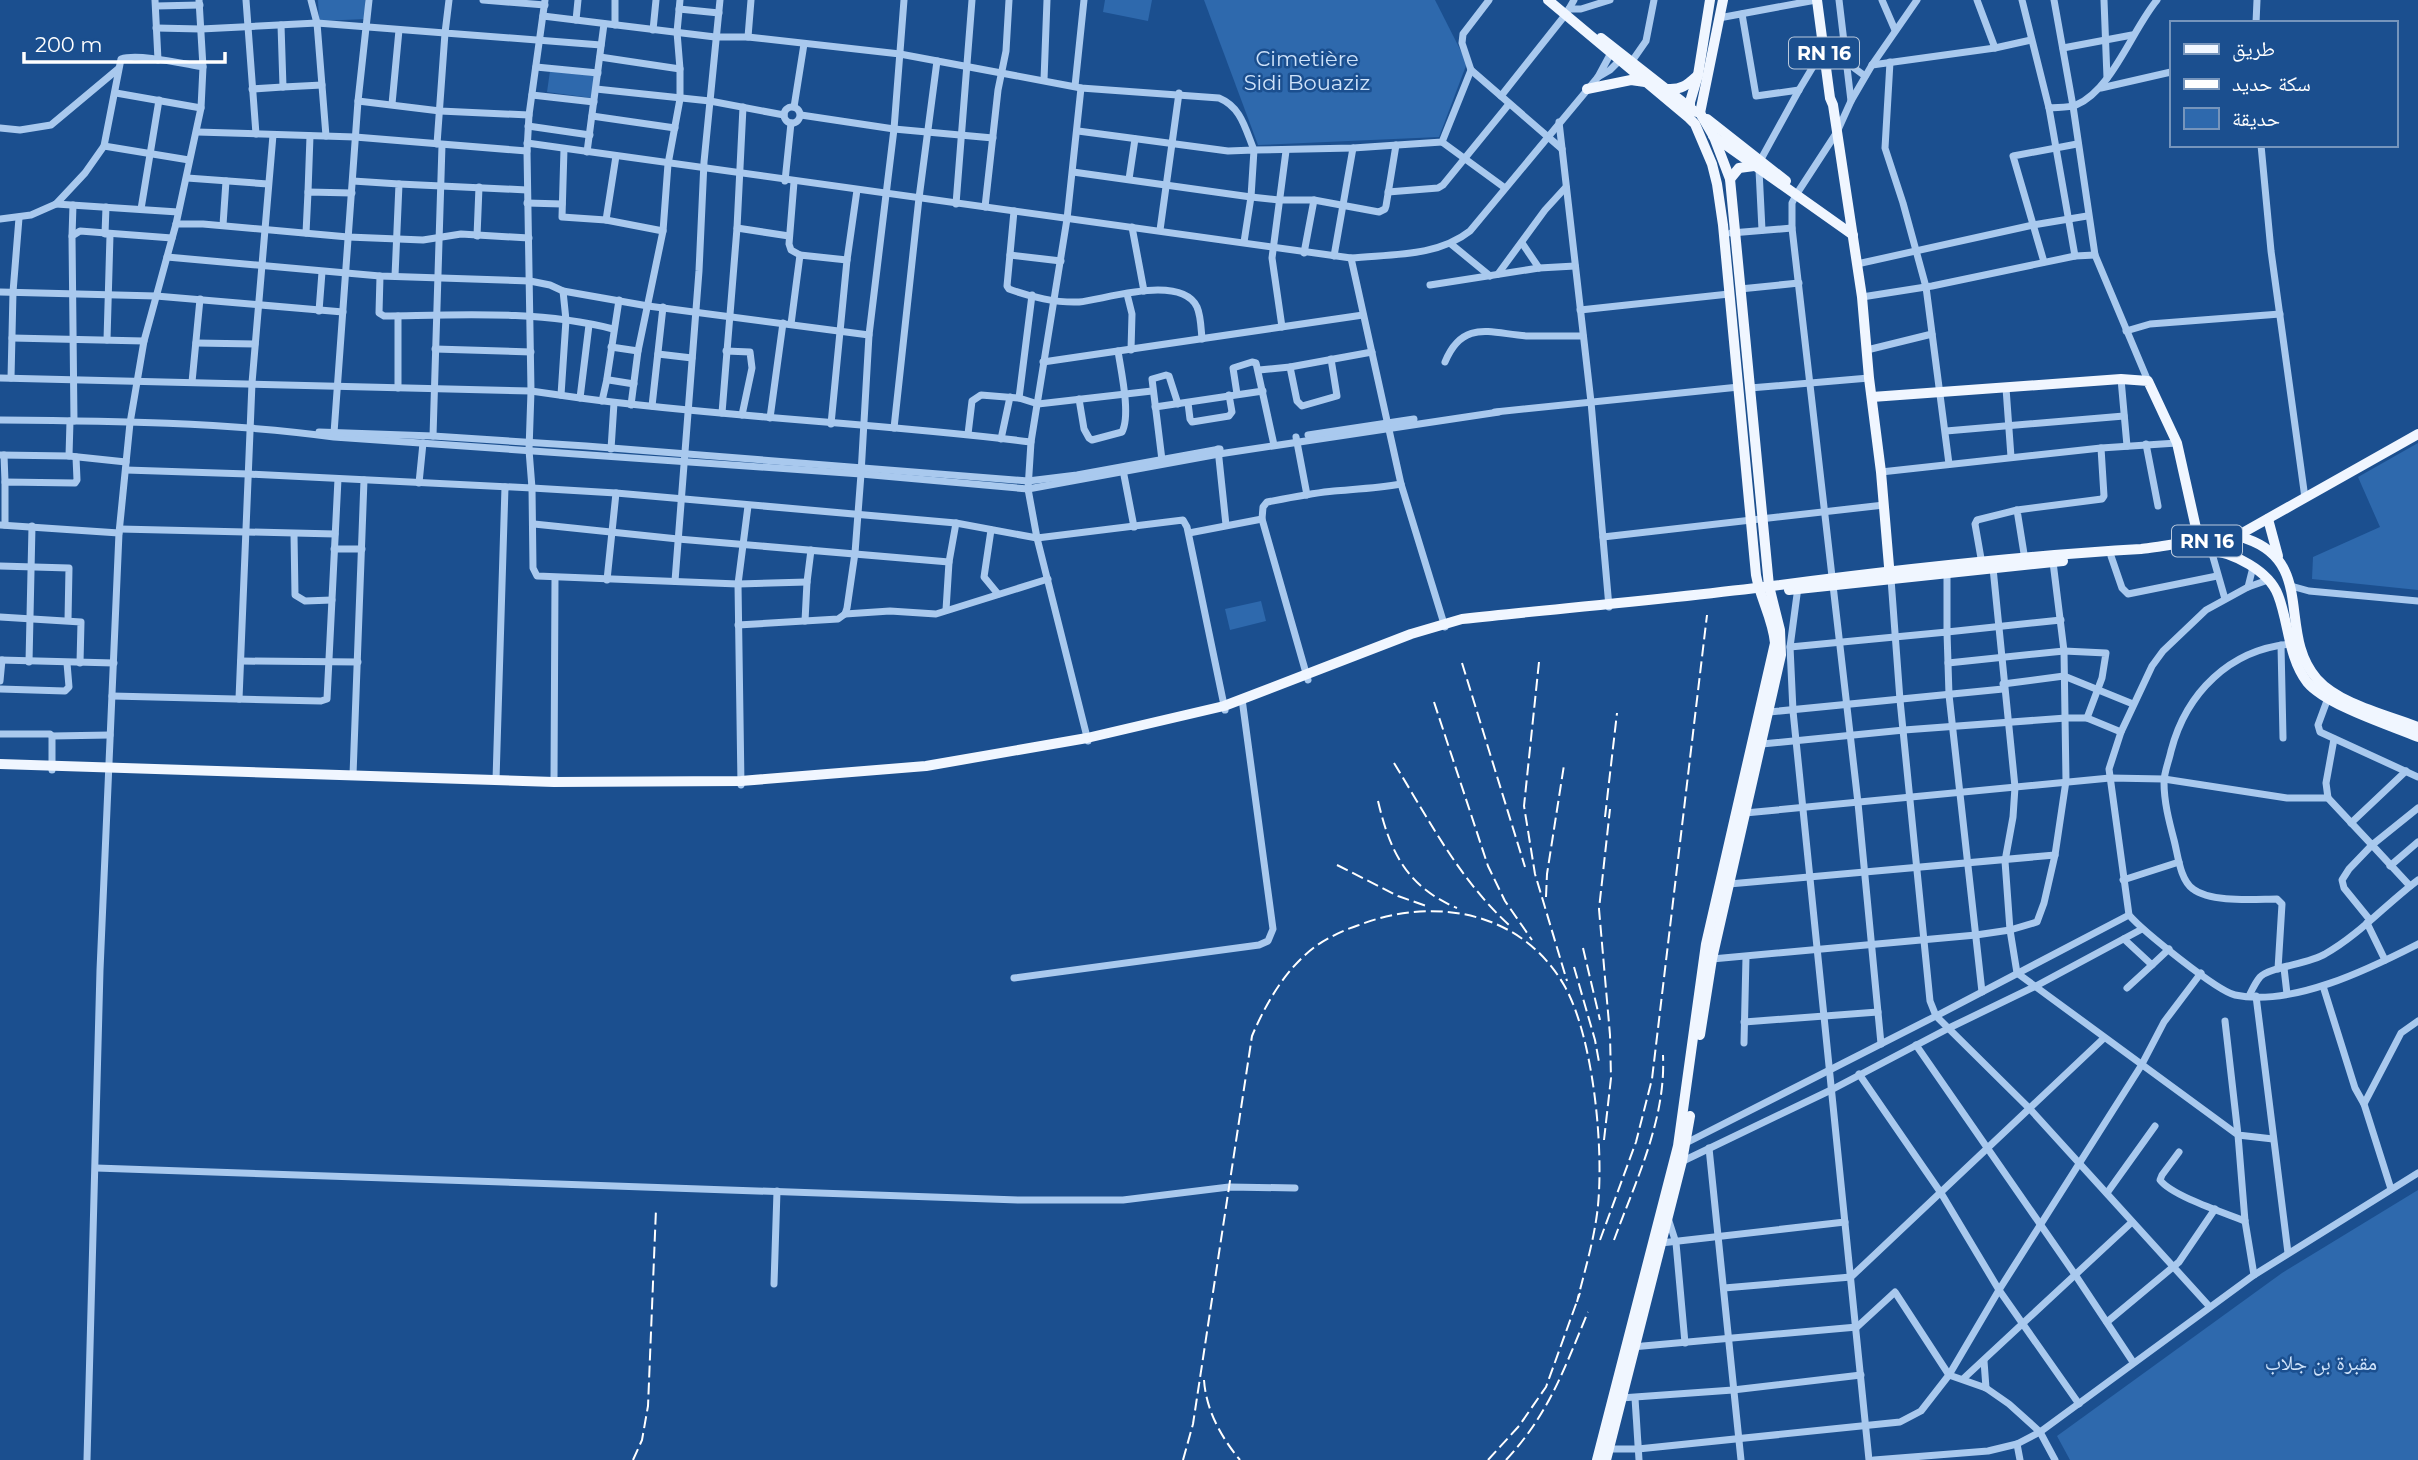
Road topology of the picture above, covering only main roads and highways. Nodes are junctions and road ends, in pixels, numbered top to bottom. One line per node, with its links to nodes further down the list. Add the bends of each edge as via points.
1 (1548, 0): 5 (main road, via 1568,11)
2 (1710, 0): 6 (main road)
3 (1723, 0): 11 (main road)
4 (1819, 0): 10 (main road, RN 16); 10 (main road, RN 16)
5 (1626, 61): 7 (main road); 9 (main road)
6 (1698, 75): 9 (main road, via 1686,86); 11 (main road)
7 (1647, 82): 8 (main road, via 1631,80); 11 (main road)
8 (1587, 89)
9 (1667, 89): 11 (main road)
10 (1833, 107): 15 (main road, RN 16)
11 (1695, 116): 12 (main road); 13 (main road); 16 (main road, via 1717,184)
12 (1714, 137): 13 (main road); 14 (main road)
13 (1758, 166): 14 (main road, via 1739,168); 15 (main road)
14 (1730, 179): 16 (main road)
15 (1853, 235): 17 (main road, RN 16)
16 (1745, 387): 26 (main road)
17 (1872, 397): 21 (main road, via 2121,379 2148,381 2177,443); 25 (main road, RN 16)
18 (2418, 434): 19 (main road)
19 (2268, 519): 20 (main road); 22 (main road)
20 (2237, 537): 21 (main road, RN 16); 22 (main road, RN 16)
21 (2203, 548): 23 (main road, RN 16); 23 (main road, RN 16, via 2165,547); 28 (main road, RN 16, via 2229,556 2268,580 2279,595 2286,645 2307,681 2328,698)
22 (2278, 557): 27 (main road, via 2289,576 2300,646 2316,678 2341,697)
23 (2025, 561): 24 (main road, RN 16)
24 (1985, 566): 25 (main road, RN 16); 25 (main road, RN 16)
25 (1890, 575): 26 (main road)
26 (1764, 589): 31 (main road, via 1445,624 1224,708 1087,740 917,771); 32 (main road, via 1774,652 1706,944); 32 (main road, via 1779,621 1782,644 1712,959)
27 (2418, 727)
28 (2418, 737)
29 (0, 766): 30 (main road)
30 (109, 769): 31 (main road); 31 (main road, via 554,786)
31 (741, 783)
32 (1682, 1144): 33 (main road)
33 (1678, 1163): 34 (main road); 34 (main road, via 1668,1217)
34 (1629, 1347): 35 (main road); 36 (main road)
35 (1607, 1455)
36 (1597, 1460)

